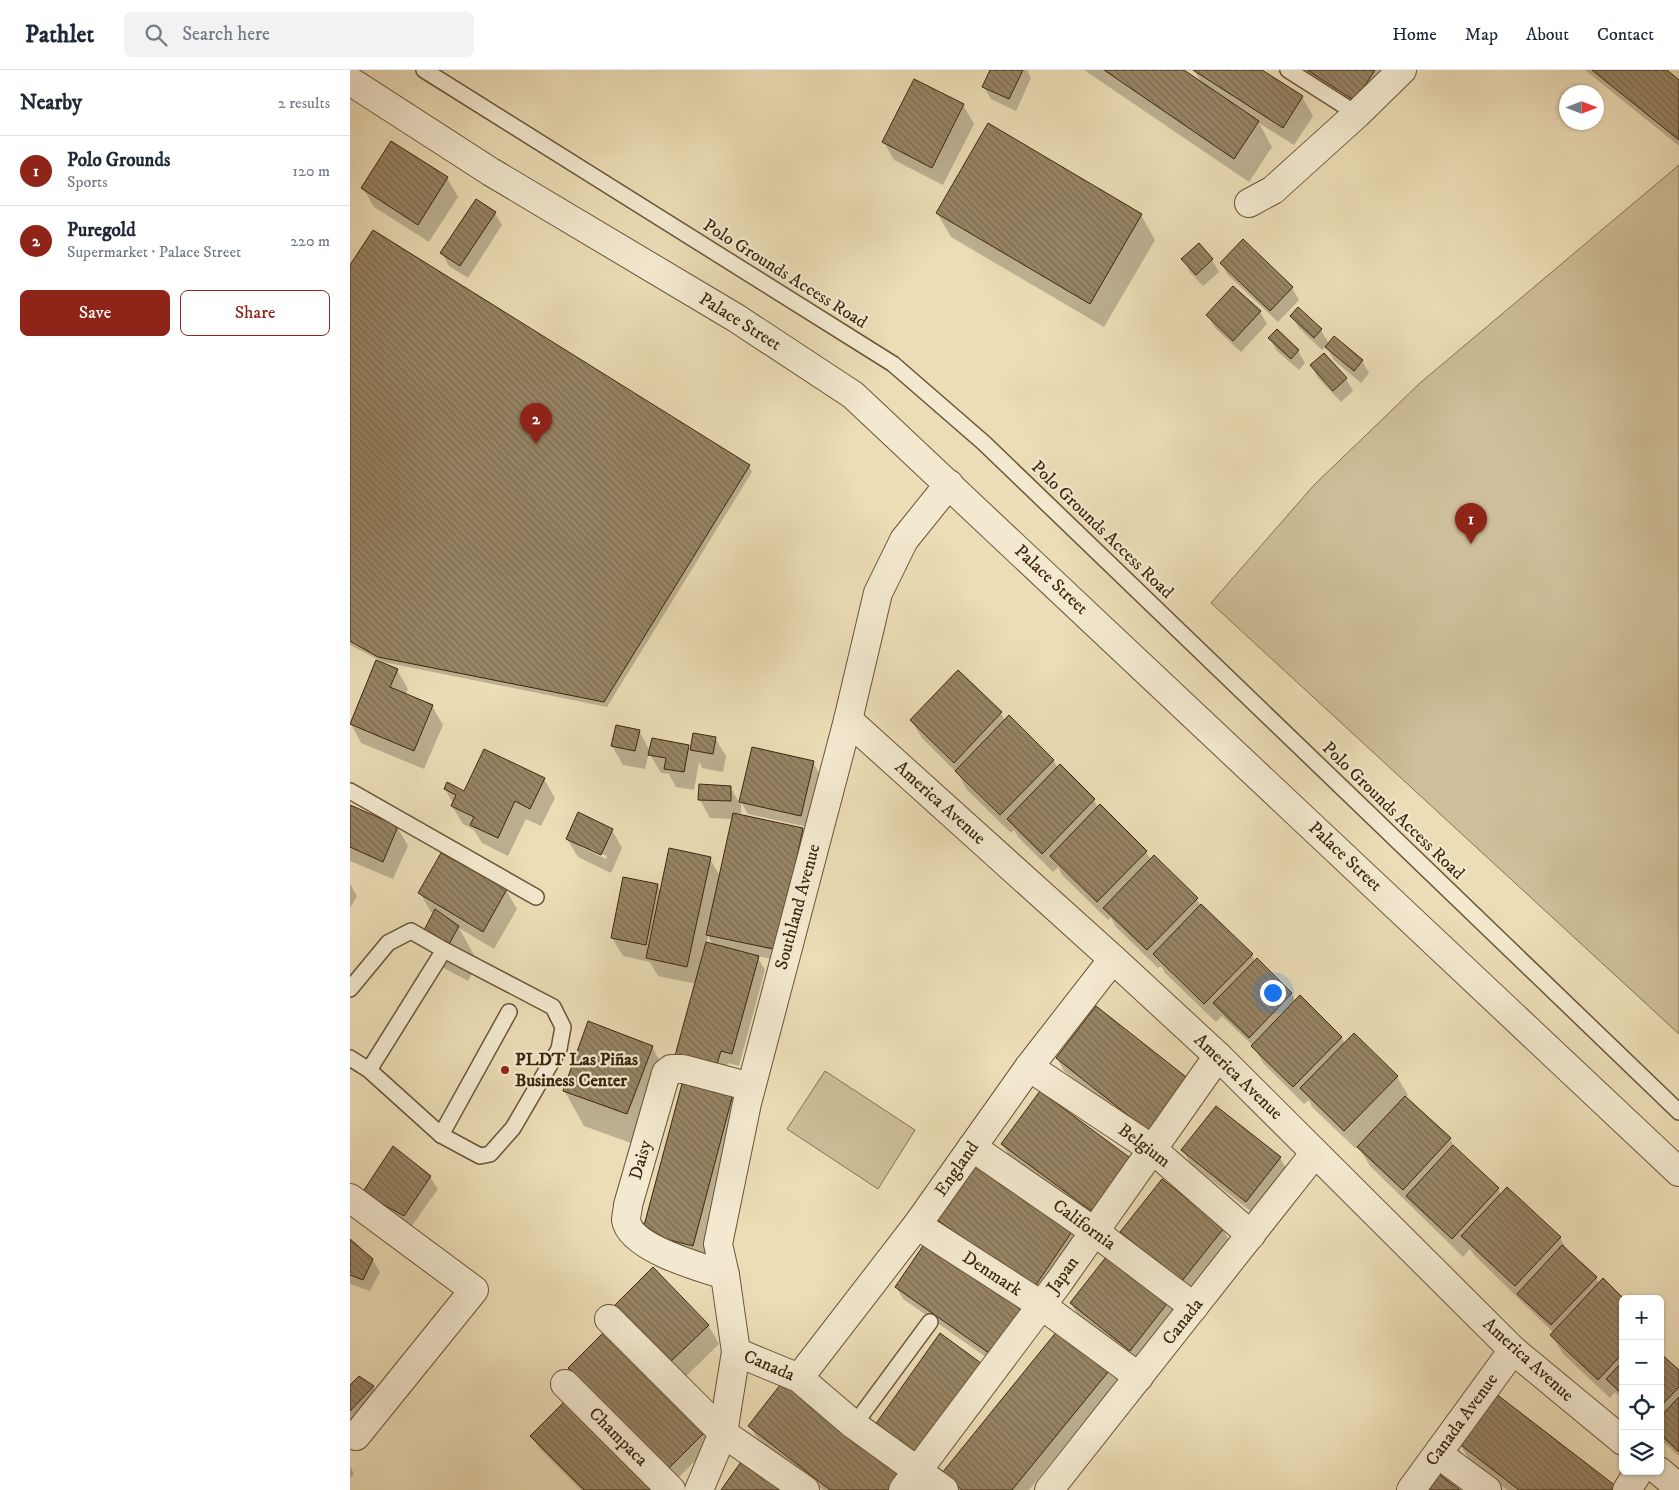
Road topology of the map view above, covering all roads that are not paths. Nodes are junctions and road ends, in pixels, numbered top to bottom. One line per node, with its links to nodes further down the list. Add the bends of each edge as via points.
1 (424, 70): 20 (lane, Polo Grounds Access Road, via 893,364 984,443)
2 (1288, 70): 5 (lane)
3 (1402, 70): 5 (street)
4 (350, 81): 7 (street, Palace Street, via 491,172 736,318 853,395)
5 (1357, 114): 6 (street, via 1273,190)
6 (1249, 203)
7 (949, 484): 8 (street, Southland Avenue, via 904,540 878,593); 25 (street, Palace Street)
8 (848, 720): 12 (street, America Avenue); 19 (street, Southland Avenue)
9 (350, 791): 10 (lane)
10 (536, 898)
11 (444, 950): 13 (lane, via 411,931 388,943); 18 (lane); 21 (lane, via 553,1007 563,1027 559,1049 513,1128 490,1154 480,1156)
12 (1113, 958): 15 (street, America Avenue); 17 (street, England)
13 (350, 989)
14 (509, 1012): 21 (lane)
15 (1218, 1056): 23 (street, Japan); 24 (street, America Avenue)
16 (350, 1058): 18 (lane)
17 (1029, 1067): 22 (street, England); 23 (street, Belgium)
18 (369, 1070): 21 (lane)
19 (751, 1086): 30 (street, Southland Avenue, via 718,1244); 30 (street, Daisy, via 683,1069 668,1070 628,1205 626,1220 637,1238 685,1262)
20 (1679, 1112)
21 (441, 1135)
22 (972, 1147): 27 (street, England); 28 (street, California)
23 (1152, 1149): 28 (street, Japan); 29 (street, Belgium)
24 (1315, 1154): 29 (street, Canada); 35 (street, America Avenue)
25 (1679, 1172)
26 (350, 1198): 42 (street, via 474,1290)
27 (917, 1225): 31 (street, Denmark); 38 (street, England)
28 (1095, 1232): 31 (street, Japan); 32 (street, California)
29 (1251, 1235): 32 (street, Canada)
30 (725, 1275): 36 (street, Southland Avenue)
31 (1041, 1305): 37 (street, Denmark); 47 (street, Japan)
32 (1194, 1307): 37 (street, Canada)
33 (609, 1319): 41 (street)
34 (930, 1322): 40 (lane)
35 (1513, 1350): 43 (street, America Avenue); 44 (street, Canada Avenue)
36 (736, 1352): 38 (street, Canada); 41 (street, Southland Avenue)
37 (1139, 1377): 53 (street, Canada)
38 (799, 1378): 40 (street, Canada)
39 (565, 1384): 49 (street, Champaca)
40 (854, 1425): 47 (street, Canada)
41 (723, 1433): 50 (street, Southland Avenue); 51 (street)
42 (356, 1436)
43 (1619, 1438)
44 (1438, 1454): 54 (street, Canada Avenue); 55 (street)
45 (1636, 1475): 56 (street)
46 (1664, 1475): 48 (street)
47 (910, 1480): 52 (street, Canada)
48 (1679, 1488)
49 (671, 1490)
50 (699, 1490)
51 (805, 1490)
52 (944, 1490)
53 (1049, 1490)
54 (1411, 1490)
55 (1487, 1490)
56 (1627, 1490)

